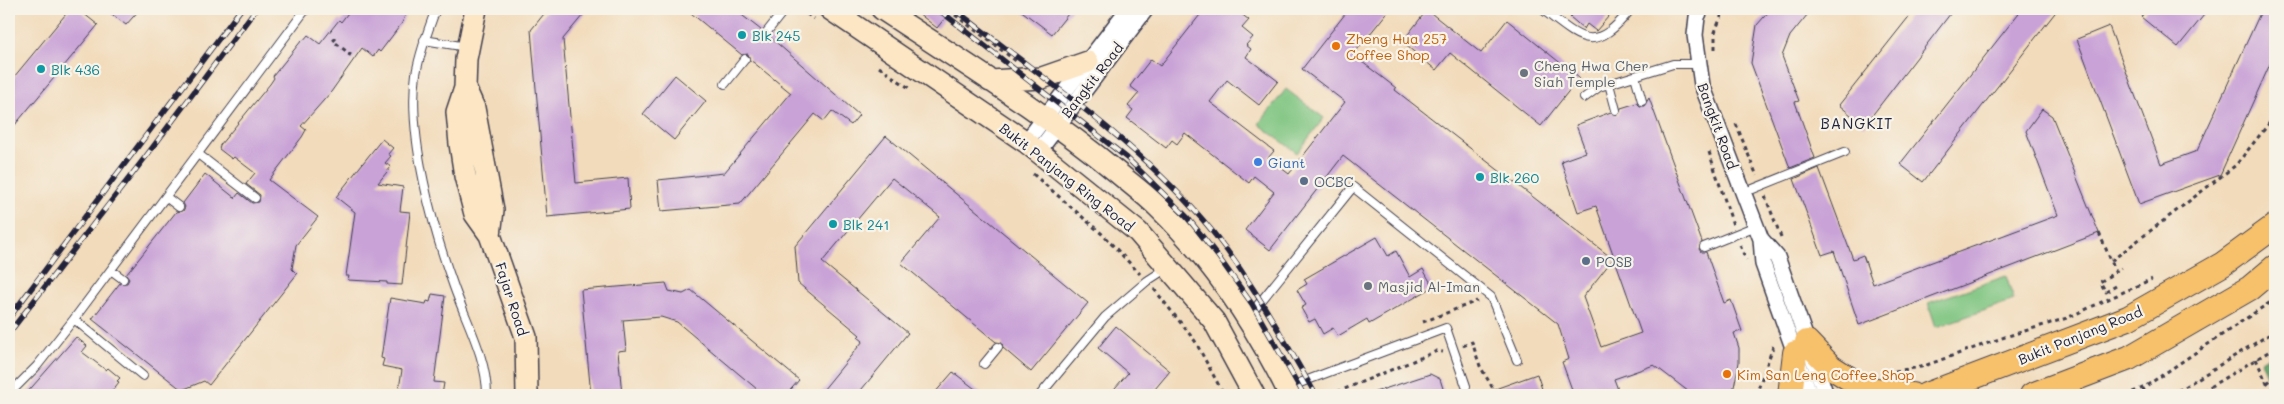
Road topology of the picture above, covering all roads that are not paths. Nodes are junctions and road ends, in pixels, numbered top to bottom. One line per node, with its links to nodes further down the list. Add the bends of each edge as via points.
1 (306, 9): 27 (lane)
2 (436, 9): 13 (lane)
3 (476, 9): 14 (main road, Fajar Road)
4 (785, 9): 12 (lane)
5 (882, 9): 19 (main road)
6 (1128, 9): 16 (street, Bangkit Road)
7 (1146, 9): 25 (street, Bangkit Road)
8 (1542, 9): 9 (lane, via 1574,34 1588,38 1602,36 1616,28)
9 (1631, 9)
10 (1701, 9): 17 (street, Bangkit Road, via 1695,36)
11 (823, 14): 28 (main road, Bukit Panjang Ring Road)
12 (766, 33)
13 (424, 40): 14 (lane); 50 (lane, via 416,75 414,120 442,254 485,372)
14 (468, 47): 51 (main road, Fajar Road, via 465,88 474,108 493,210 490,234 526,337)
15 (745, 59): 20 (lane)
16 (1088, 62): 19 (main road, via 1042,78); 25 (street, Bangkit Road)
17 (1699, 64): 18 (lane, via 1673,64); 29 (street, Bangkit Road, via 1702,85)
18 (1635, 76): 21 (lane); 23 (lane)
19 (990, 81): 25 (main road)
20 (725, 84)
21 (1609, 84): 22 (lane); 24 (lane)
22 (1584, 98)
23 (1642, 100)
24 (1616, 110)
25 (1050, 121): 28 (street, Bangkit Road); 41 (main road, via 1158,207 1207,263)
26 (1846, 152): 29 (lane)
27 (198, 154): 30 (lane); 31 (lane)
28 (1030, 154): 36 (main road, Bukit Panjang Ring Road, via 1138,232)
29 (1743, 193): 34 (street, Bangkit Road)
30 (166, 197): 32 (lane); 38 (lane)
31 (255, 198)
32 (179, 207)
33 (2275, 226): 58 (main road, Bukit Panjang Road, via 2223,264 2128,318)
34 (1758, 233): 35 (lane); 42 (street, Bangkit Road, via 1777,257)
35 (1704, 246)
36 (1169, 266): 52 (lane, via 1106,317); 53 (main road, Bukit Panjang Ring Road, via 1214,321)
37 (2275, 267): 59 (main road, via 2250,288 2129,358)
38 (111, 270): 39 (lane); 40 (lane)
39 (123, 279)
40 (74, 319): 46 (lane); 49 (lane, via 37,366)
41 (1247, 319): 44 (lane, via 1353,188 1491,298); 48 (main road)
42 (1792, 346): 54 (main road); 55 (street, Bangkit Road); 56 (street, Bangkit Road); 57 (main road, via 1864,388)
43 (998, 347): 45 (lane)
44 (1517, 360)
45 (984, 364)
46 (143, 376)
47 (1466, 386): 48 (lane, via 1446,328)
48 (1289, 392)
49 (9, 394)
50 (487, 395)
51 (527, 395)
52 (1040, 395)
53 (1254, 395)
54 (1790, 395)
55 (1810, 395)
56 (1826, 395)
57 (1912, 395)
58 (1926, 395)
59 (2032, 395)

